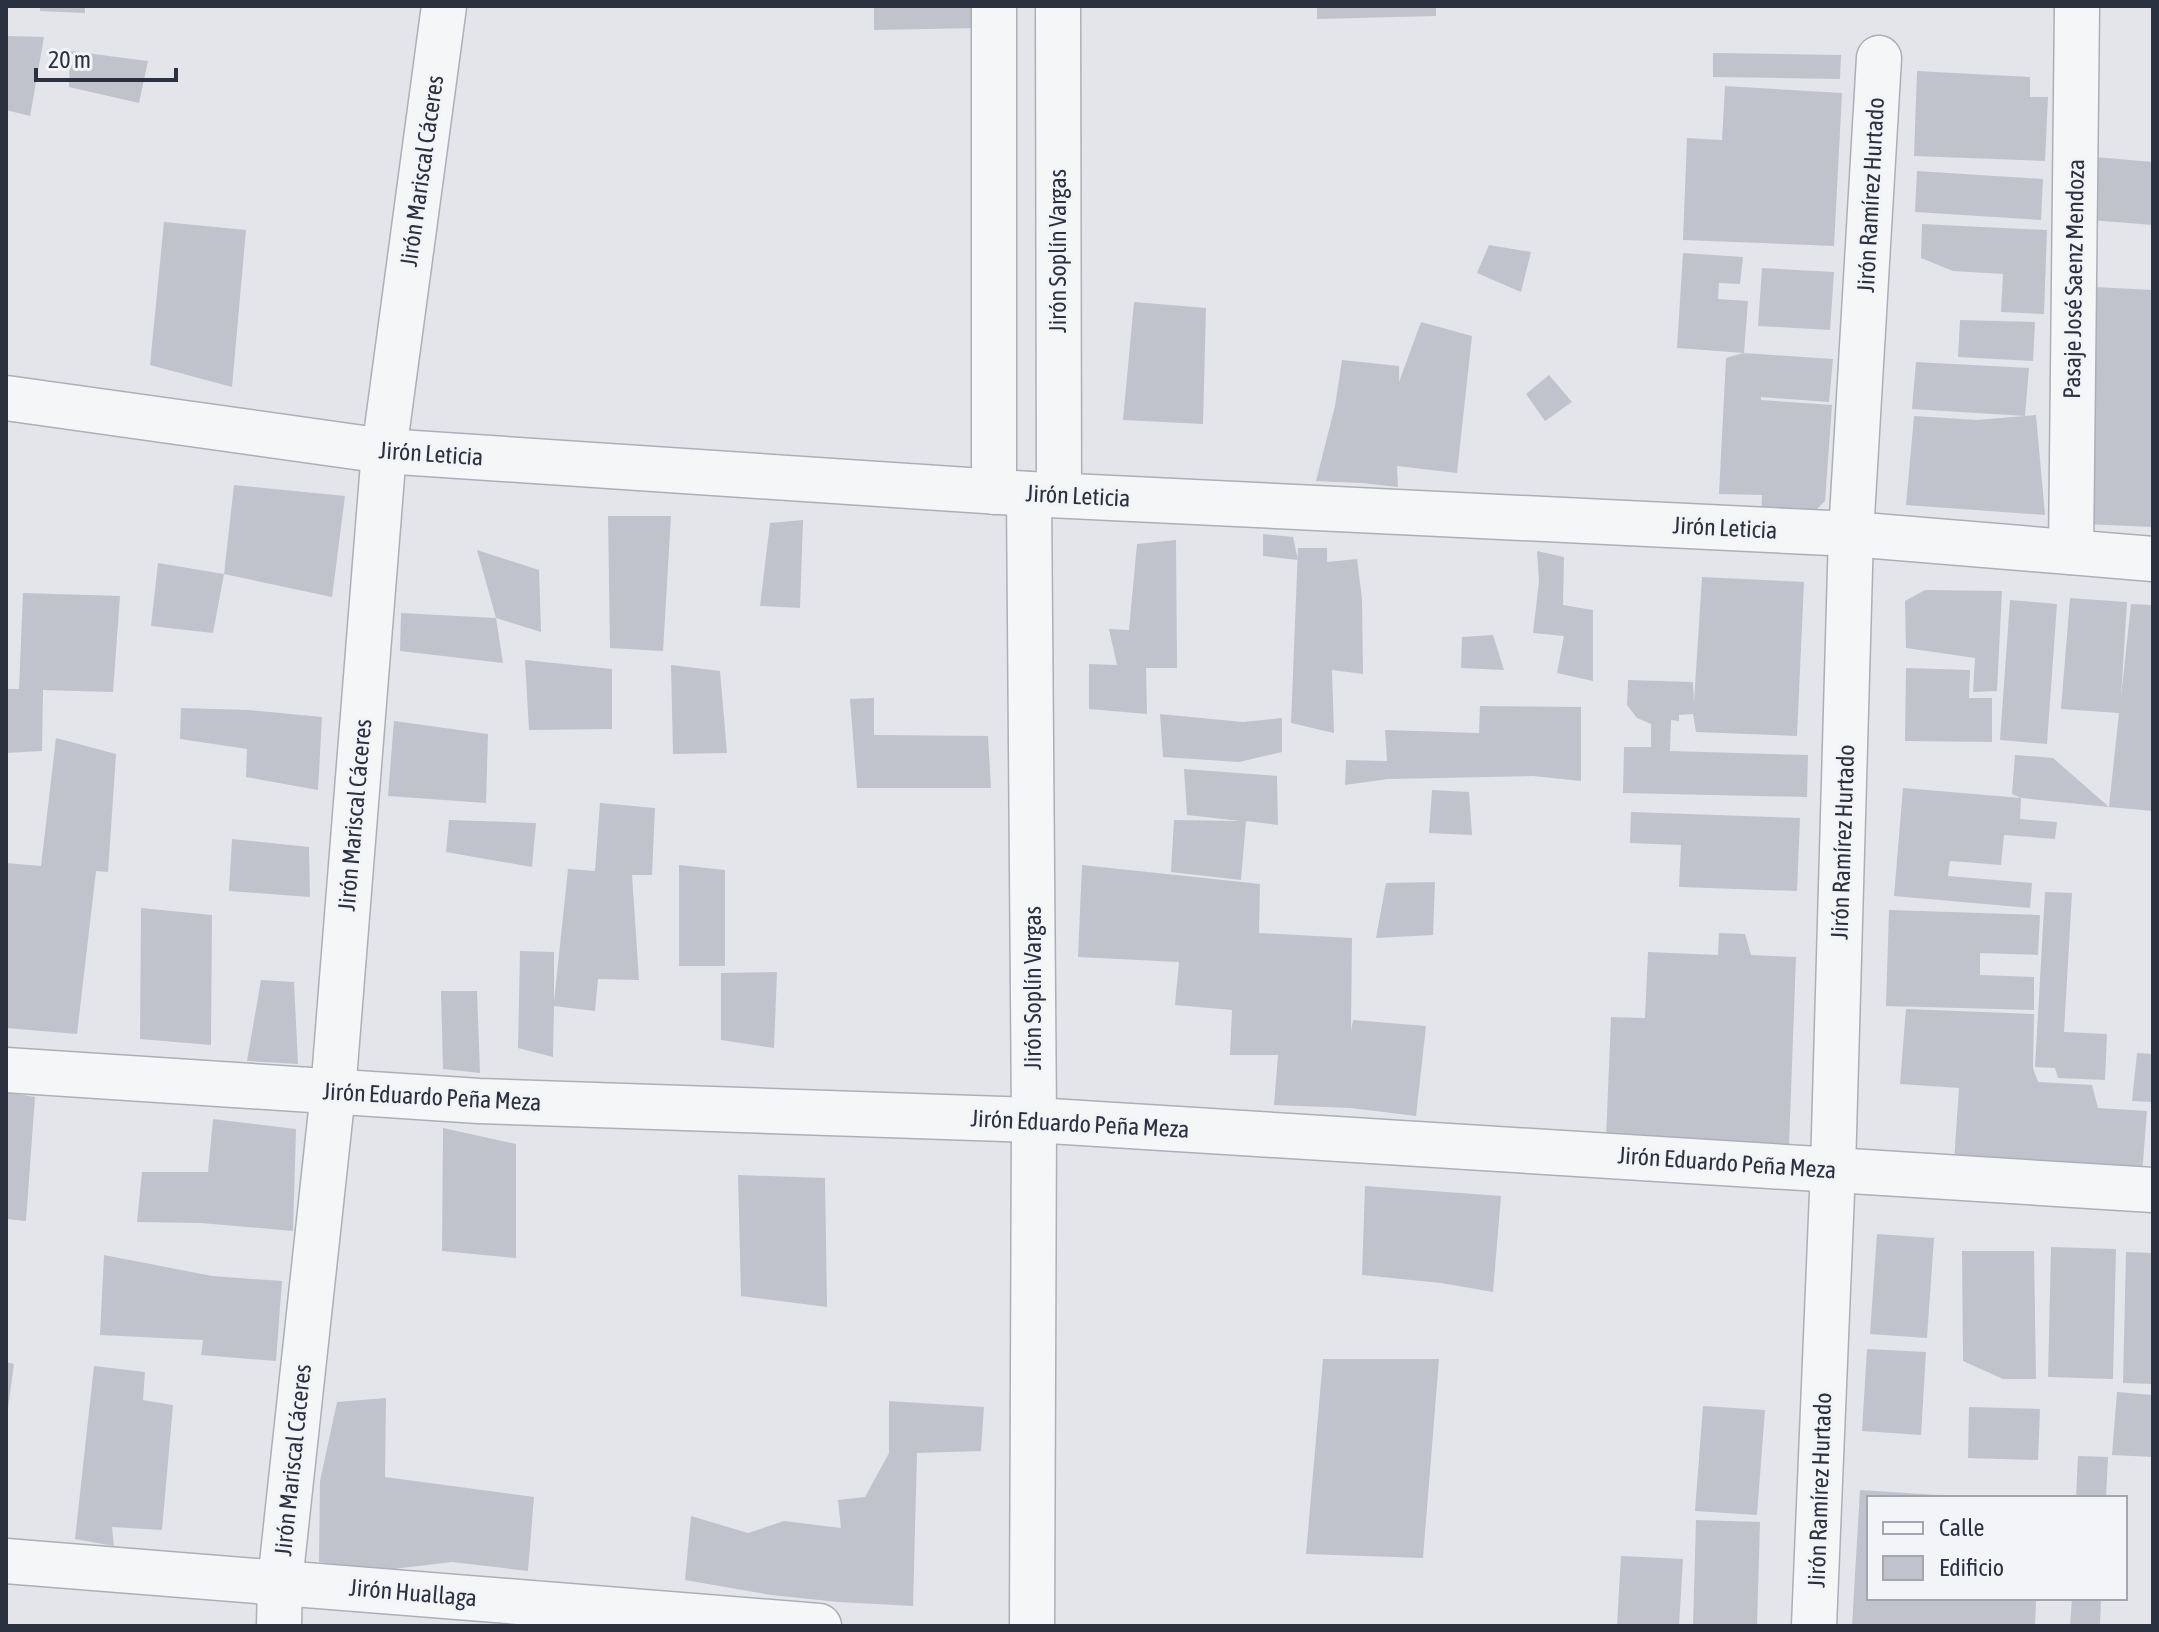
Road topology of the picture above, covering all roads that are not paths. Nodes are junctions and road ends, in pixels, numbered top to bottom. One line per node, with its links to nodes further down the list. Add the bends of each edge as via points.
1 (444, 6): 7 (street, Jirón Mariscal Cáceres)
2 (994, 6): 8 (street, Jirón Soplín Vargas)
3 (1058, 6): 8 (street, Jirón Soplín Vargas)
4 (2077, 6): 10 (street, Pasaje José Saenz Mendoza)
5 (1879, 58): 9 (street, Jirón Ramírez Hurtado)
6 (6, 398): 7 (street, Jirón Leticia)
7 (384, 451): 8 (street, Jirón Leticia); 13 (street, Jirón Mariscal Cáceres)
8 (1027, 494): 9 (street, Jirón Leticia); 14 (street, Jirón Soplín Vargas)
9 (1851, 534): 10 (street, Jirón Leticia); 15 (street, Jirón Ramírez Hurtado)
10 (2071, 552): 11 (street, Jirón Leticia)
11 (2153, 559)
12 (6, 1070): 13 (street, Jirón Eduardo Peña Meza)
13 (333, 1092): 14 (street, Jirón Eduardo Peña Meza); 18 (street, Jirón Mariscal Cáceres)
14 (1034, 1120): 15 (street, Jirón Eduardo Peña Meza); 21 (street, Jirón Soplín Vargas)
15 (1833, 1169): 16 (street, Jirón Eduardo Peña Meza); 22 (street, Jirón Ramírez Hurtado)
16 (2153, 1190)
17 (6, 1561): 18 (street, Jirón Huallaga)
18 (280, 1582): 19 (street, Jirón Mariscal Cáceres); 20 (street, Jirón Huallaga)
19 (279, 1626)
20 (819, 1626)
21 (1032, 1626)
22 (1814, 1626)

